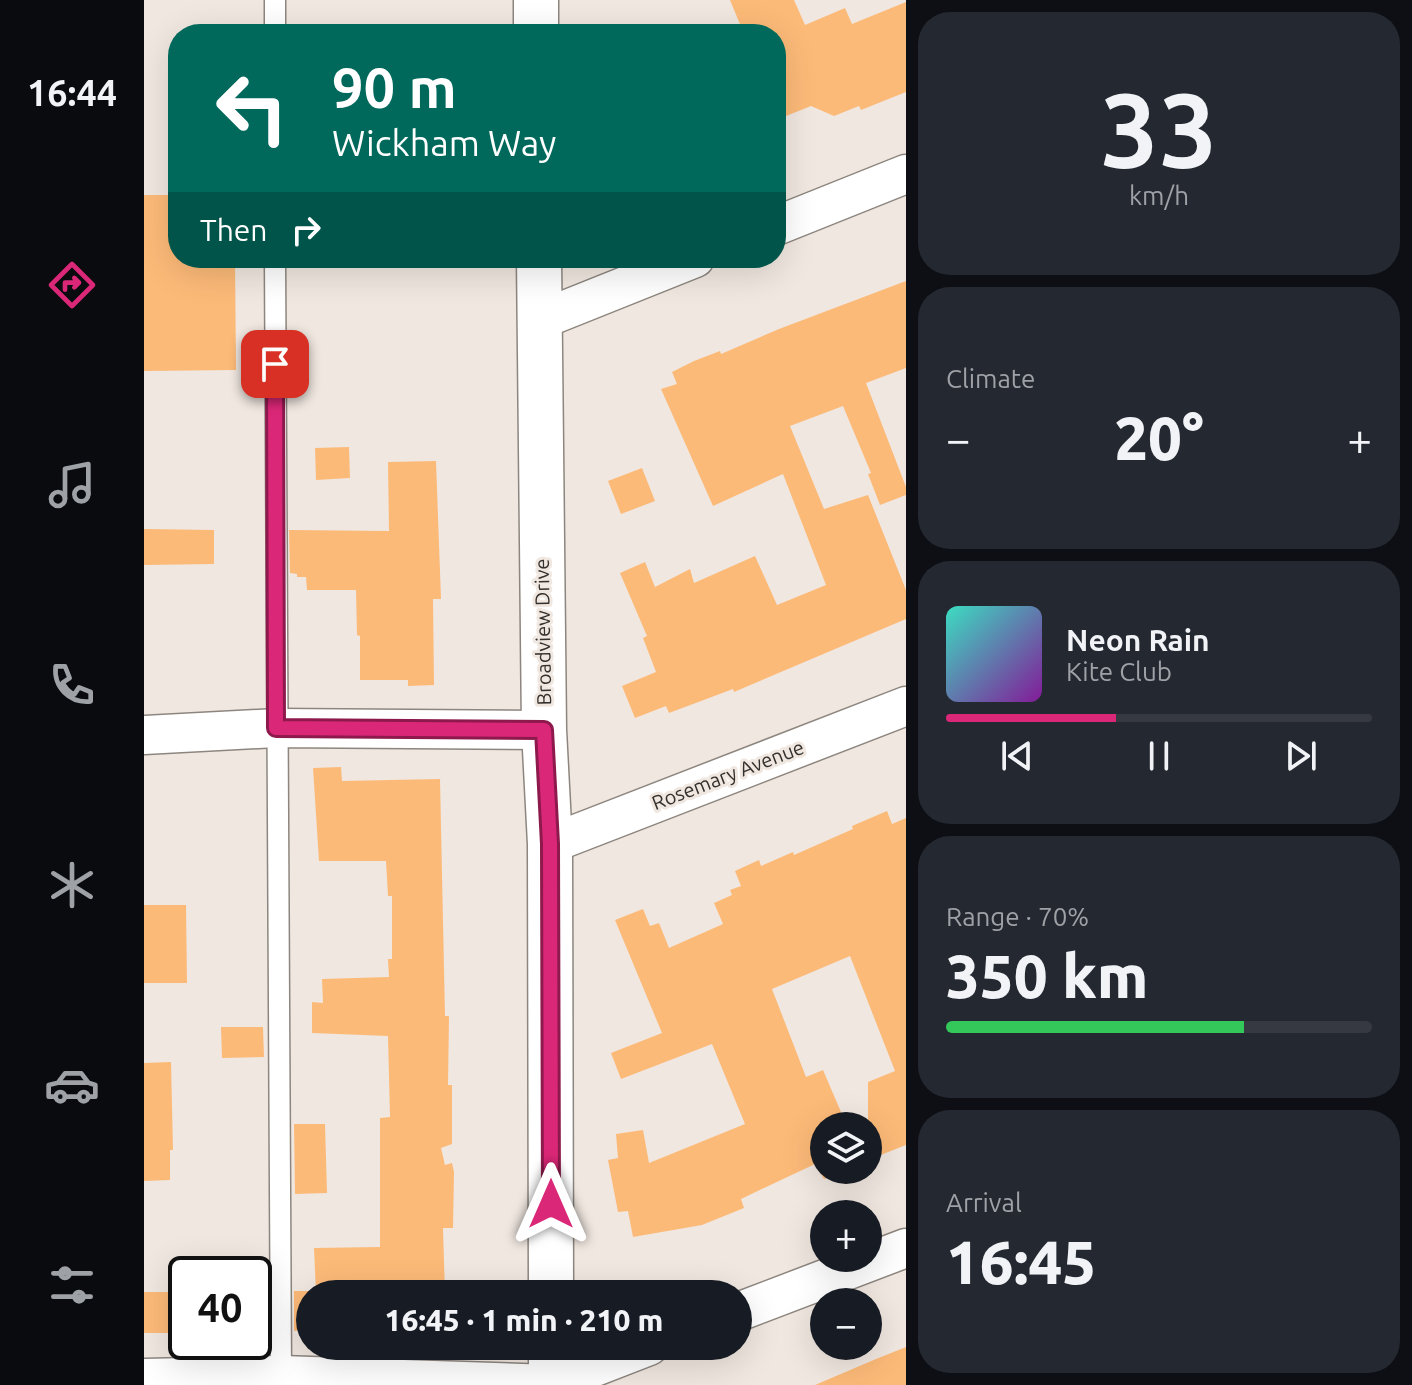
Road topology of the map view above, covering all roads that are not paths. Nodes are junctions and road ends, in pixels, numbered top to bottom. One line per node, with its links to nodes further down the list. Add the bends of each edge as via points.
1 (275, 0): 3 (lane)
2 (536, 0): 4 (street)
3 (275, 24)
4 (536, 24)
5 (906, 174): 6 (street)
6 (786, 222)
7 (275, 268): 12 (lane)
8 (539, 268): 10 (street, Broadview Drive)
9 (670, 268): 10 (street)
10 (540, 320): 13 (street, Broadview Drive)
11 (906, 706): 15 (street, Rosemary Avenue)
12 (276, 728): 13 (street); 14 (street); 21 (lane)
13 (544, 730): 15 (street, Broadview Drive)
14 (144, 735)
15 (550, 844): 17 (street, Broadview Drive)
16 (906, 1248): 18 (street)
17 (551, 1280)
18 (752, 1307)
19 (551, 1360): 23 (street)
20 (614, 1360): 23 (street)
21 (281, 1375): 22 (street); 23 (street)
22 (144, 1378)
23 (551, 1385)

